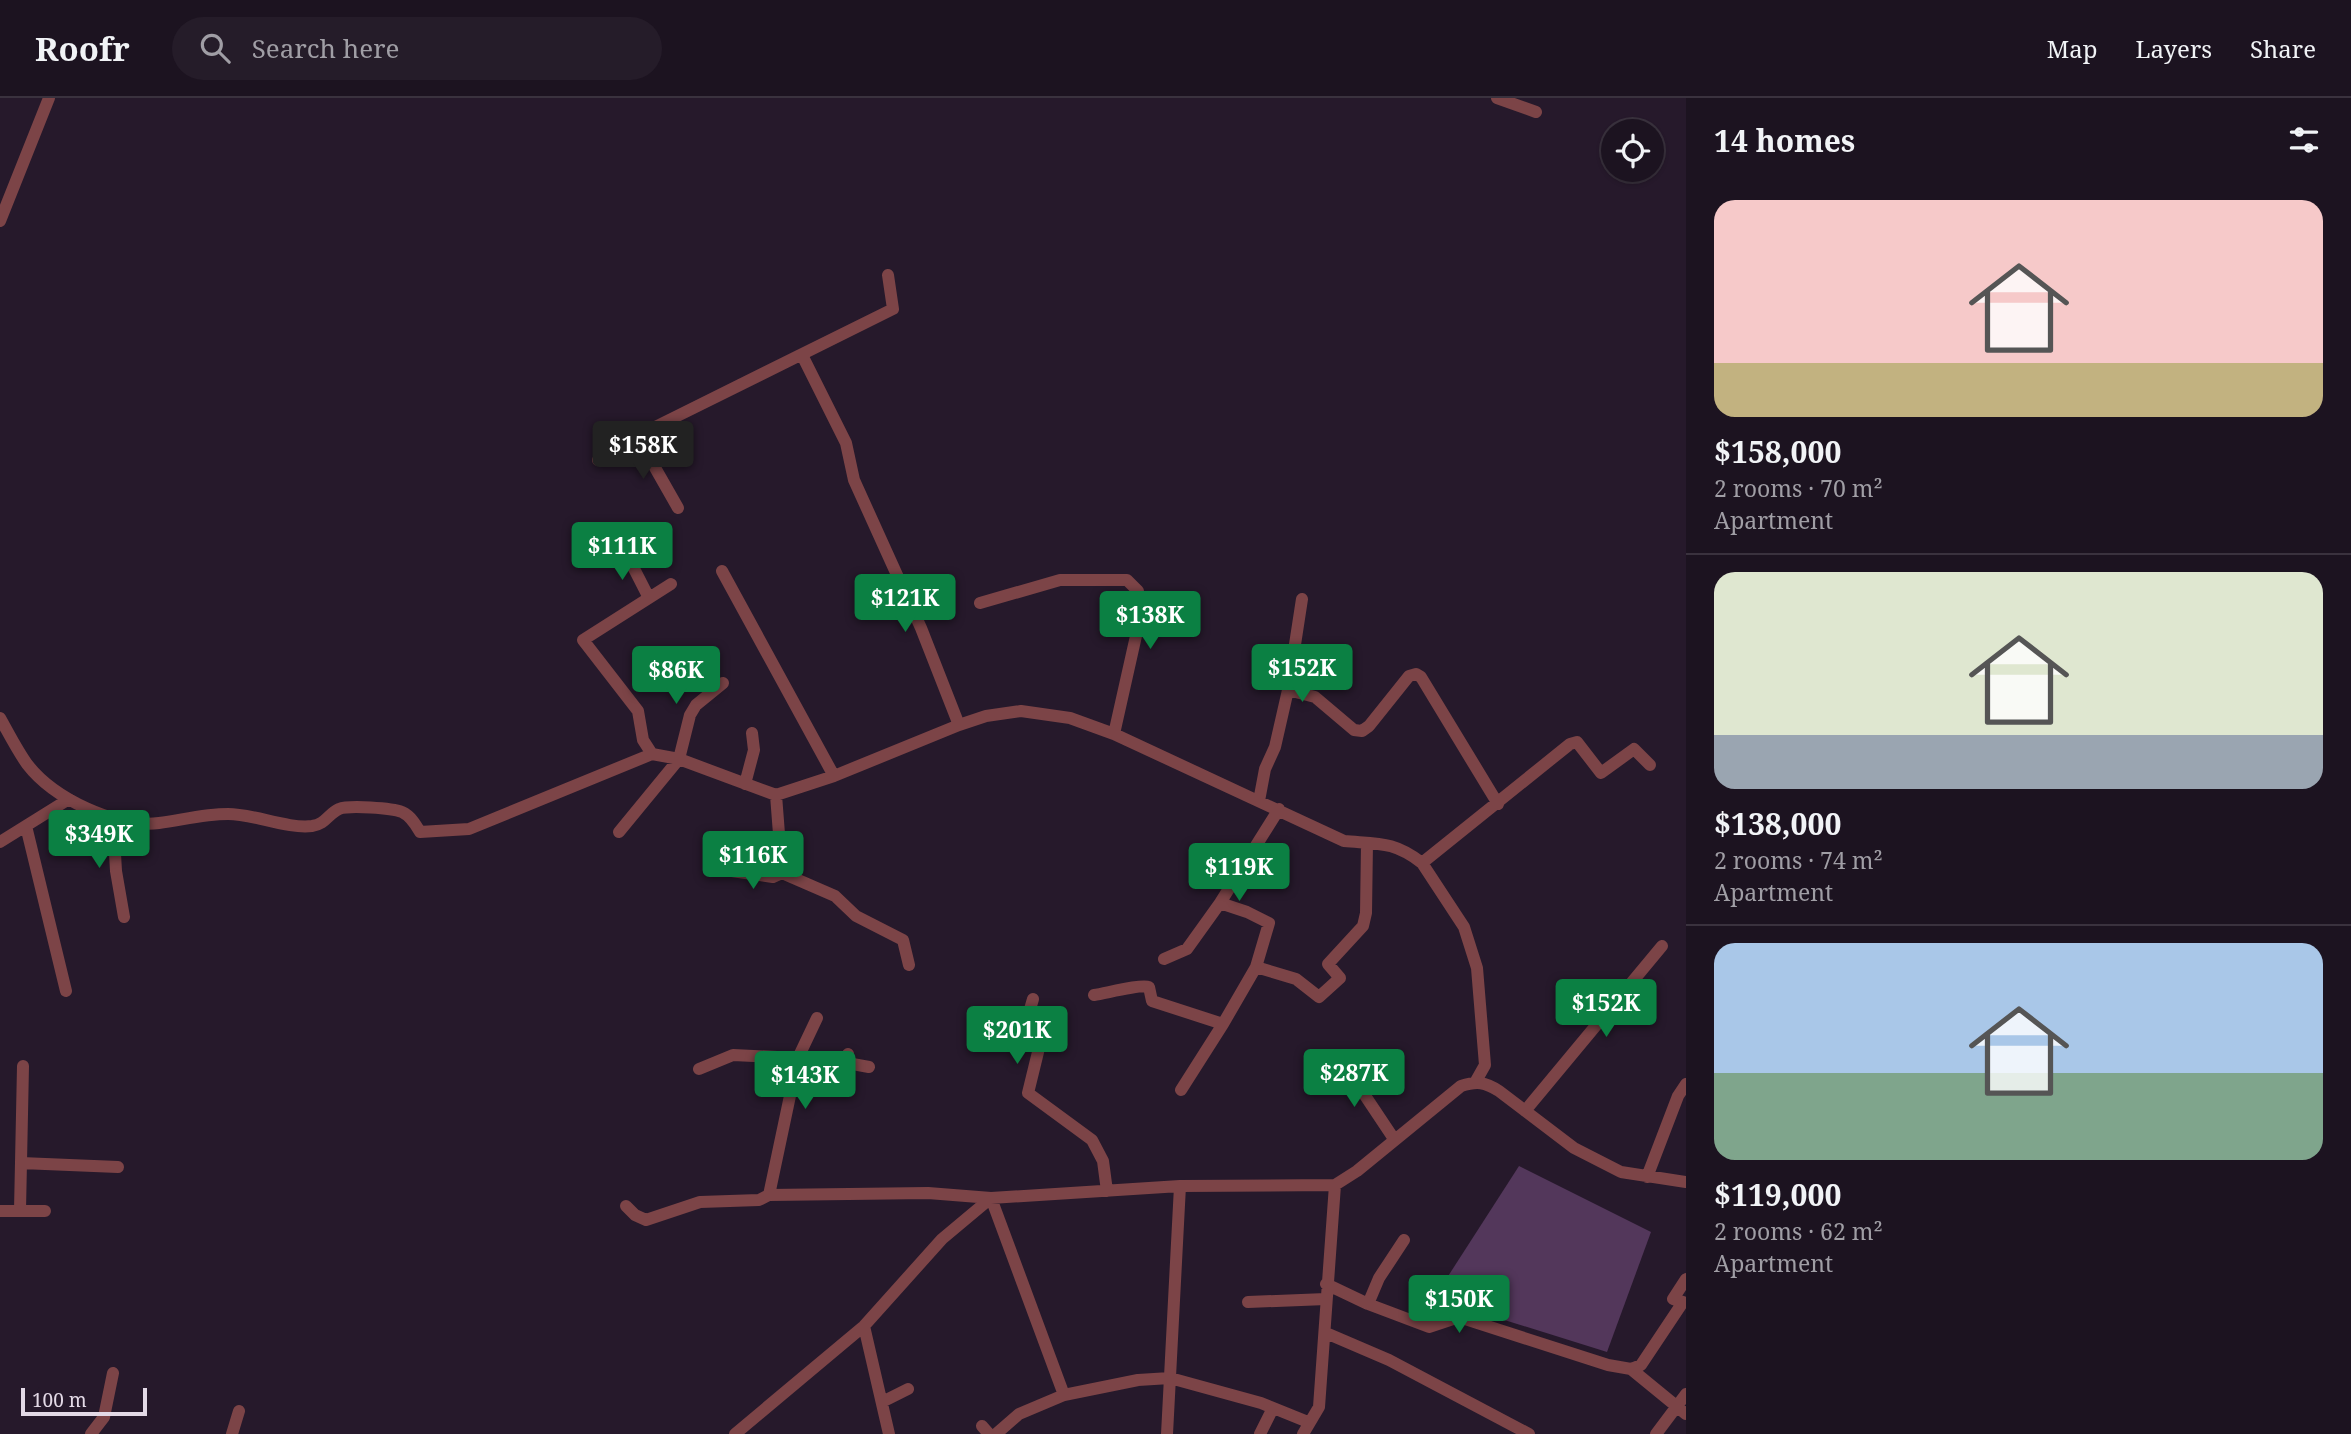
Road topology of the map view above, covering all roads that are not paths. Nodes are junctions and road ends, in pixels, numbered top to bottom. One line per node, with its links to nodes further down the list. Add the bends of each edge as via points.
1 (49, 98): 5 (street)
2 (1497, 98): 3 (street)
3 (1514, 101): 4 (street)
4 (1536, 112)
5 (0, 221)
6 (888, 275): 7 (street, via 893,309)
7 (802, 355): 8 (street); 20 (street, via 846,443 854,480)
8 (637, 436): 9 (street); 10 (street)
9 (598, 460)
10 (678, 508)
11 (625, 551): 14 (street)
12 (722, 571): 26 (street)
13 (671, 584): 14 (street)
14 (649, 598): 23 (street, via 583,640 638,711 643,740)
15 (1302, 599): 18 (street)
16 (980, 603): 22 (street, via 1060,580 1128,580 1138,592 1138,627)
17 (723, 683): 24 (street, via 690,715)
18 (1288, 690): 30 (street); 31 (street, via 1315,697 1354,730 1362,731 1409,676 1416,674)
19 (0, 718): 29 (street, via 28,765)
20 (959, 725): 22 (street, via 1021,711 1070,718); 26 (street)
21 (752, 733): 27 (street, via 754,750)
22 (1114, 734): 30 (street)
23 (652, 754): 24 (street); 33 (street, via 469,829 421,832 402,812 364,807 339,809 324,823 310,826 229,814 160,823)
24 (679, 759): 27 (street); 35 (street)
25 (1650, 765): 31 (street, via 1634,749 1601,773 1577,742)
26 (834, 776): 28 (street)
27 (745, 785): 28 (street)
28 (776, 795): 40 (street)
29 (69, 799): 33 (street); 34 (street)
30 (1259, 801): 32 (street)
31 (1498, 804): 38 (street)
32 (1279, 809): 37 (street, via 1344,841); 41 (street)
33 (113, 819): 42 (street)
34 (26, 826): 36 (street); 47 (street)
35 (618, 832)
36 (0, 842)
37 (1367, 843): 38 (street, via 1381,842 1405,850); 46 (street, via 1363,926 1328,964 1340,978 1319,996 1296,979)
38 (1422, 863): 58 (street, via 1464,927 1477,968 1485,1065)
39 (718, 869): 40 (street, via 773,877)
40 (782, 873): 45 (street, via 835,896 856,916 903,940)
41 (1220, 903): 44 (street, via 1187,948); 46 (street, via 1269,923)
42 (124, 917)
43 (1662, 946): 61 (street)
44 (1164, 959)
45 (909, 965)
46 (1256, 967): 51 (street)
47 (66, 990)
48 (1094, 995): 51 (street, via 1142,984 1149,987 1152,1001)
49 (1033, 999): 69 (street, via 1024,1030 1039,1048 1028,1093 1092,1140 1103,1161)
50 (817, 1018): 52 (street)
51 (1223, 1024): 60 (street)
52 (798, 1058): 56 (street, via 733,1055); 57 (street)
53 (1342, 1061): 62 (street)
54 (23, 1066): 63 (street)
55 (869, 1067): 57 (street, via 848,1058 839,1086)
56 (699, 1069)
57 (796, 1078): 70 (street)
58 (1476, 1081): 61 (street); 62 (street, via 1461,1086)
59 (1686, 1084): 65 (street)
60 (1181, 1090)
61 (1525, 1111): 65 (street, via 1574,1148 1621,1171)
62 (1394, 1139): 67 (street)
63 (21, 1163): 64 (street); 73 (street)
64 (118, 1167)
65 (1647, 1177): 66 (street)
66 (1686, 1182)
67 (1335, 1185): 68 (street); 78 (street)
68 (1180, 1186): 69 (street); 86 (street)
69 (1107, 1191): 71 (street)
70 (769, 1195): 71 (street, via 928,1193); 72 (street, via 759,1200 700,1202 646,1220)
71 (991, 1198): 82 (street, via 942,1239); 88 (street)
72 (626, 1206)
73 (20, 1210): 74 (street); 75 (street)
74 (45, 1210)
75 (0, 1211)
76 (1404, 1240): 81 (street)
77 (1686, 1279): 84 (street, via 1673,1299 1684,1302 1679,1312 1641,1365)
78 (1326, 1284): 79 (street); 81 (street)
79 (1326, 1299): 80 (street); 83 (street)
80 (1248, 1302)
81 (1368, 1304): 84 (street, via 1429,1327 1459,1318)
82 (864, 1326): 89 (street); 96 (street)
83 (1326, 1333): 93 (street, via 1319,1407); 101 (street, via 1389,1360)
84 (1631, 1369): 90 (street)
85 (113, 1373): 94 (street, via 104,1417)
86 (1170, 1378): 88 (street); 91 (street); 99 (street)
87 (908, 1389): 89 (street)
88 (1064, 1395): 98 (street, via 1019,1414)
89 (881, 1402): 97 (street)
90 (1683, 1404): 102 (street)
91 (1273, 1408): 93 (street); 100 (street)
92 (239, 1411): 95 (street)
93 (1305, 1428)
94 (91, 1434)
95 (232, 1434)
96 (736, 1434)
97 (889, 1434)
98 (996, 1434)
99 (1167, 1434)
100 (1260, 1434)
101 (1529, 1434)
102 (1656, 1434)

